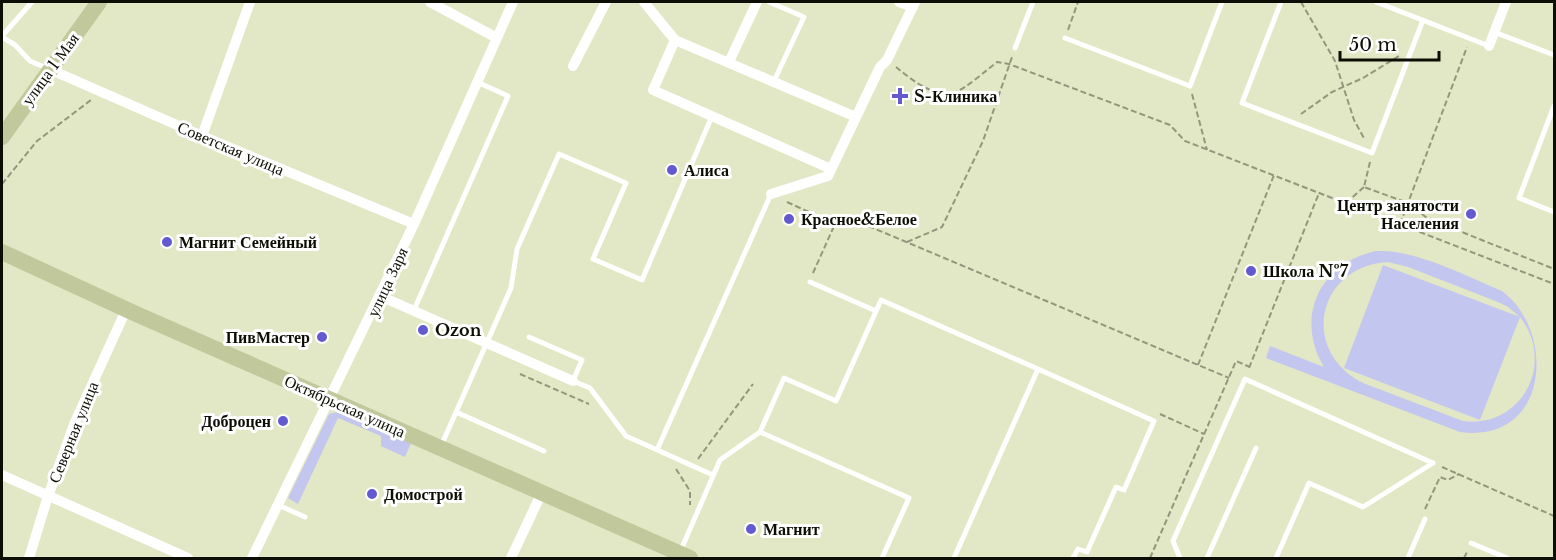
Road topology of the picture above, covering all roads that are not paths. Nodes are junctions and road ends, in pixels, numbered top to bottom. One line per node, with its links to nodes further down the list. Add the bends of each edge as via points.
1 (32, 2): 19 (lane)
2 (99, 2): 28 (main road, улица 1 Мая)
3 (250, 2): 34 (street)
4 (430, 2): 20 (street)
5 (513, 2): 20 (street, улица Заря)
6 (606, 2): 27 (street)
7 (645, 2): 22 (street)
8 (757, 2): 26 (street)
9 (769, 2): 29 (lane, via 804,17)
10 (899, 2): 16 (street)
11 (1033, 2): 24 (lane)
12 (1222, 2): 21 (lane, via 1190,86)
13 (1281, 2): 17 (lane, via 1242,102 1372,153)
14 (1376, 2): 17 (lane)
15 (1506, 2): 18 (street)
16 (914, 4): 33 (street)
17 (1423, 20): 23 (lane)
18 (1494, 32): 23 (street); 25 (lane)
19 (2, 37): 28 (lane, via 30,61)
20 (497, 38): 30 (street, улица Заря)
21 (1065, 38)
22 (675, 40): 26 (street); 32 (street, via 653,90)
23 (1489, 46)
24 (1015, 48)
25 (1554, 55)
26 (729, 62): 29 (street)
27 (573, 66)
28 (49, 69): 34 (street, Советская улица); 35 (main road, улица 1 Мая)
29 (774, 81): 33 (street)
30 (477, 82): 39 (street, улица Заря); 44 (lane, via 508,96)
31 (1554, 106): 38 (lane, via 1519,198)
32 (712, 116): 36 (street); 47 (lane, via 642,280 593,258 626,183 559,154 518,249 511,288)
33 (856, 117): 36 (street)
34 (202, 136): 39 (street, Советская улица)
35 (2, 137)
36 (831, 169): 37 (street, via 828,176)
37 (771, 194): 55 (lane)
38 (1554, 212)
39 (414, 224): 42 (street, улица Заря)
40 (2, 252): 43 (main road, Октябрьская улица)
41 (810, 282): 45 (lane)
42 (380, 296): 44 (street); 50 (street, улица Заря)
43 (126, 310): 50 (main road, Октябрьская улица); 60 (street, Северная улица, via 75,422)
44 (414, 310): 47 (street)
45 (876, 311): 48 (lane, via 881,300); 52 (lane, via 836,401 784,378)
46 (529, 337): 49 (lane, via 582,360)
47 (487, 343): 49 (street); 51 (lane)
48 (1038, 369): 71 (lane); 72 (lane, via 1154,421 1124,490 1116,486 1087,552 1078,549)
49 (573, 381): 55 (lane, via 590,388 626,436)
50 (331, 399): 53 (main road, Октябрьская улица); 61 (street, улица Заря)
51 (456, 412): 53 (lane); 56 (lane)
52 (760, 432): 58 (lane, via 720,460); 70 (lane, via 909,498)
53 (440, 447): 59 (main road, Октябрьская улица)
54 (1256, 448): 74 (lane)
55 (657, 450): 58 (lane)
56 (544, 451)
57 (2, 475): 60 (street)
58 (714, 475): 65 (lane)
59 (542, 492): 65 (main road, Октябрьская улица); 69 (street)
60 (48, 496): 66 (street, Северная улица); 67 (street)
61 (278, 505): 62 (lane); 68 (street, улица Заря)
62 (305, 517)
63 (1425, 519): 76 (lane)
64 (1471, 543): 77 (lane)
65 (684, 556)
66 (29, 558)
67 (188, 558)
68 (252, 558)
69 (511, 558)
70 (882, 558)
71 (954, 558)
72 (1073, 558)
73 (1180, 558): 75 (lane, via 1173,541 1245,379 1433,463 1363,507 1309,483)
74 (1207, 558)
75 (1276, 558)
76 (1408, 558)
77 (1507, 558)

